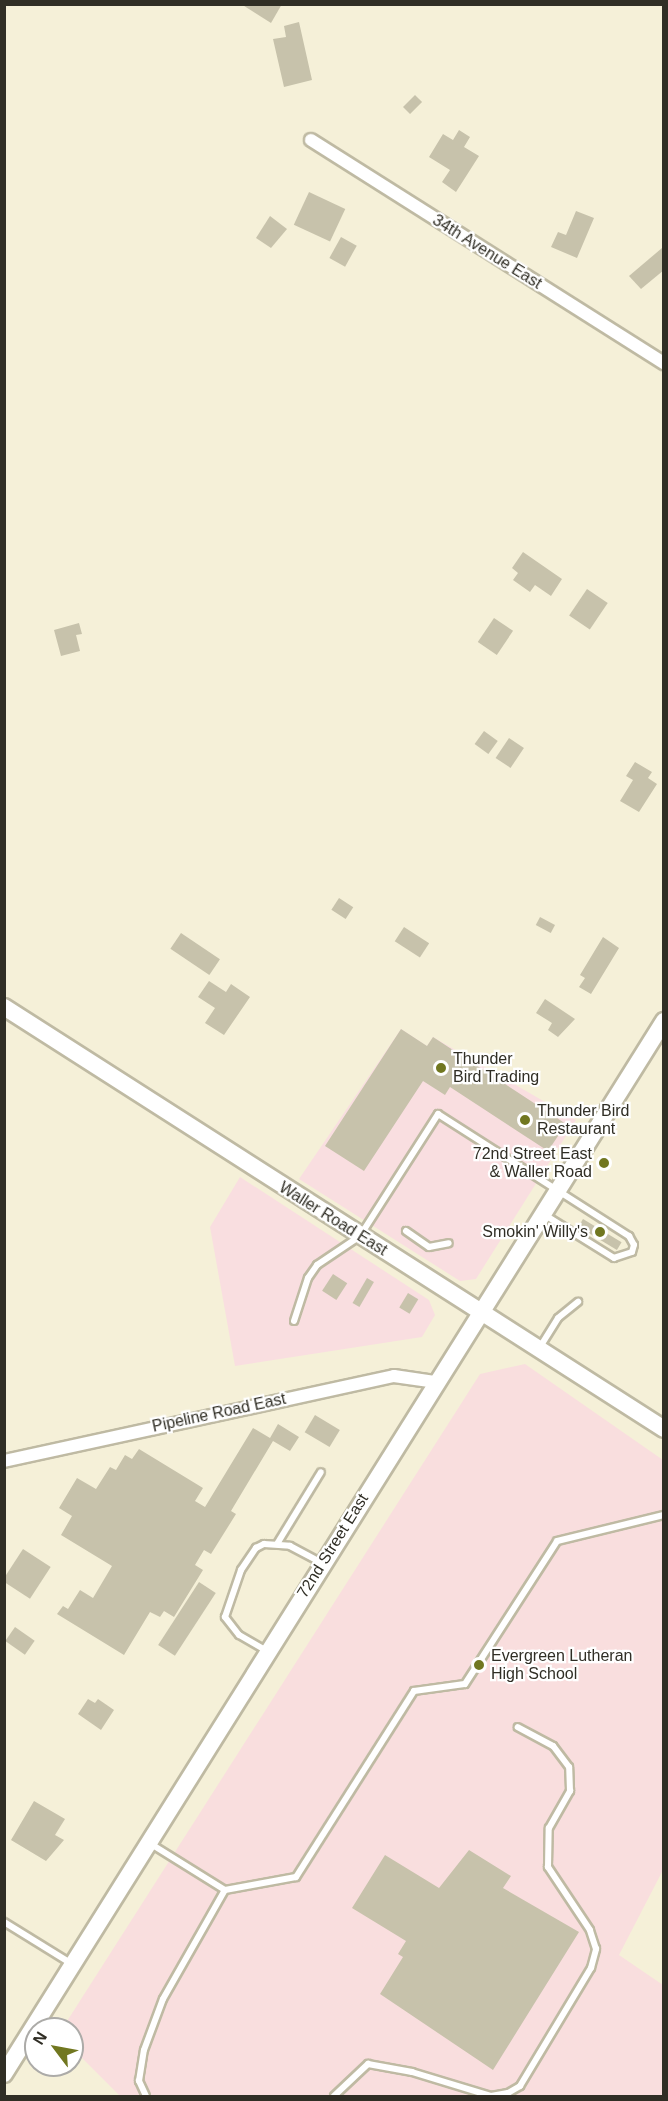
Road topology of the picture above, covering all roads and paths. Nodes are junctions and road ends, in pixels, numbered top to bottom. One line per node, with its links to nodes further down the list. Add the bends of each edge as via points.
1 (312, 141): 2 (street, 34th Avenue East)
2 (663, 363)
3 (4, 1007): 8 (main road, Waller Road East)
4 (663, 1021): 5 (main road, 72nd Street East)
5 (555, 1192): 6 (main road, 72nd Street East); 6 (lane, via 629,1236 634,1245 632,1252 614,1258); 8 (lane, via 438,1114)
6 (542, 1213): 11 (main road, 72nd Street East)
7 (406, 1231): 9 (lane, via 429,1247)
8 (360, 1236): 11 (main road, Waller Road East); 12 (lane, via 317,1265 308,1278)
9 (449, 1244)
10 (578, 1302): 13 (lane, via 558,1318)
11 (479, 1311): 13 (main road, Waller Road East); 14 (main road, 72nd Street East)
12 (294, 1321)
13 (538, 1350): 15 (main road, Waller Road East)
14 (435, 1382): 16 (street, Pipeline Road East, via 394,1376); 20 (main road, 72nd Street East)
15 (663, 1429)
16 (4, 1461)
17 (321, 1472): 19 (lane)
18 (663, 1515): 24 (lane, via 557,1541 465,1684 414,1690 296,1877)
19 (277, 1544): 20 (lane); 21 (lane, via 256,1548 241,1570 225,1617 239,1635)
20 (323, 1563): 21 (main road, 72nd Street East)
21 (267, 1652): 23 (main road, 72nd Street East)
22 (518, 1727): 29 (lane, via 553,1746 569,1767 570,1791 549,1828 548,1867 590,1930 597,1949 591,1968 520,2086 508,2093 491,2096 412,2072 368,2064)
23 (148, 1843): 24 (lane); 26 (main road, 72nd Street East)
24 (225, 1890): 28 (lane, via 163,1999 144,2050 139,2081)
25 (4, 1922): 26 (lane)
26 (72, 1964): 27 (main road, 72nd Street East)
27 (4, 2074)
28 (146, 2097)
29 (334, 2097)

